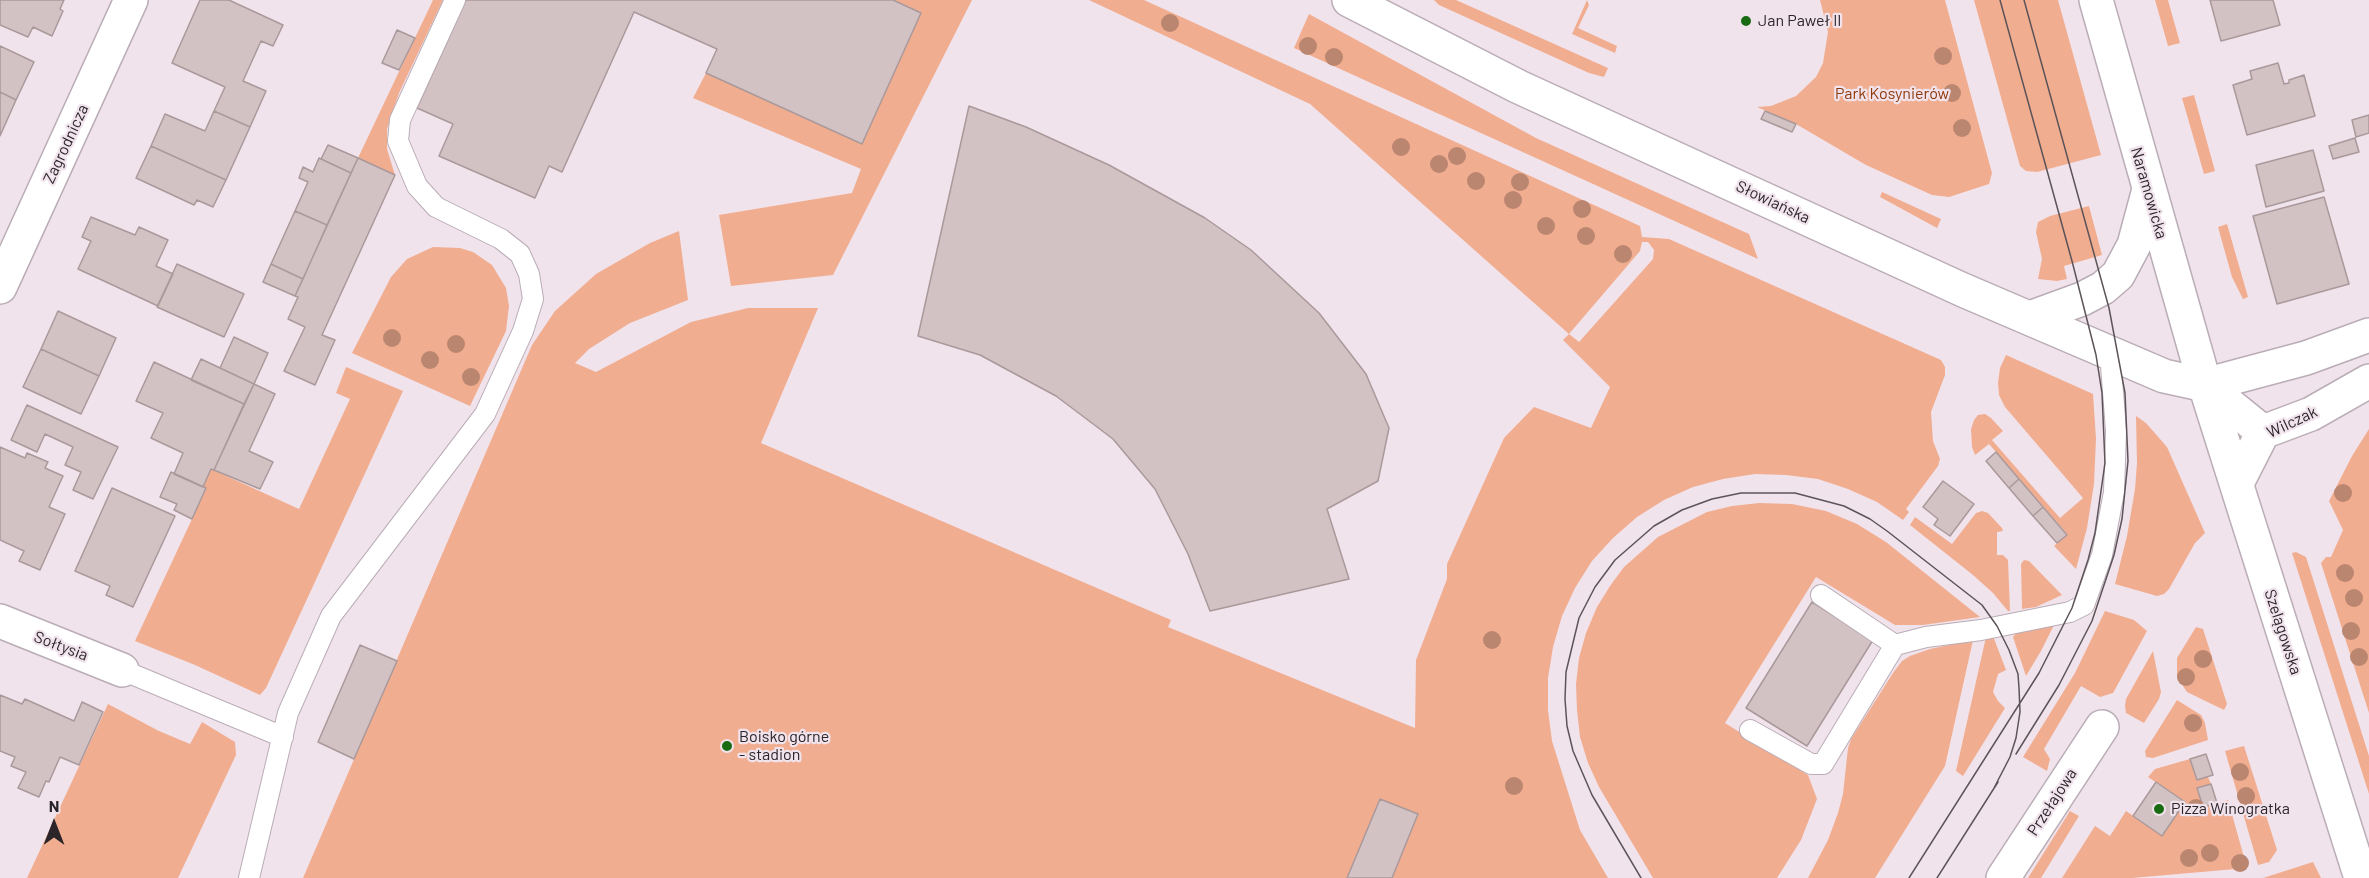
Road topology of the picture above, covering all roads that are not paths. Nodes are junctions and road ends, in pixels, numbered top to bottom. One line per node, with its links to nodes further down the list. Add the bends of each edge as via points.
1 (131, 0): 6 (street, Zagrodnicza)
2 (455, 0): 20 (lane, via 400,120 398,141 417,186 436,207 501,239 520,254 530,274 533,299 523,331 485,414 331,616 288,714)
3 (1349, 0): 7 (street, Słowiańska, via 1519,87)
4 (2096, 0): 5 (street, Naramowicka)
5 (2148, 191): 7 (street, via 2134,245 2118,275 2082,299); 11 (street, Naramowicka)
6 (0, 287)
7 (2030, 318): 9 (street, Słowiańska)
8 (2369, 335): 11 (street, via 2306,358)
9 (2110, 353): 11 (street, Słowiańska, via 2164,376); 16 (lane, via 2116,431 2114,492 2102,555 2084,605 2070,612)
10 (2369, 381): 12 (street, Wilczak, via 2311,414)
11 (2205, 386): 12 (street); 13 (street, Szelągowska)
12 (2264, 432): 13 (street, Wilczak)
13 (2237, 483): 23 (street, Szelągowska)
14 (1821, 595): 16 (lane)
15 (0, 621): 17 (street, Sołtysia)
16 (1895, 645): 19 (lane, via 1823,764 1811,764)
17 (122, 670): 20 (lane)
18 (2102, 727): 22 (street, Przełajowa)
19 (1750, 730)
20 (283, 737): 21 (lane)
21 (249, 878)
22 (2003, 878)
23 (2361, 878)

